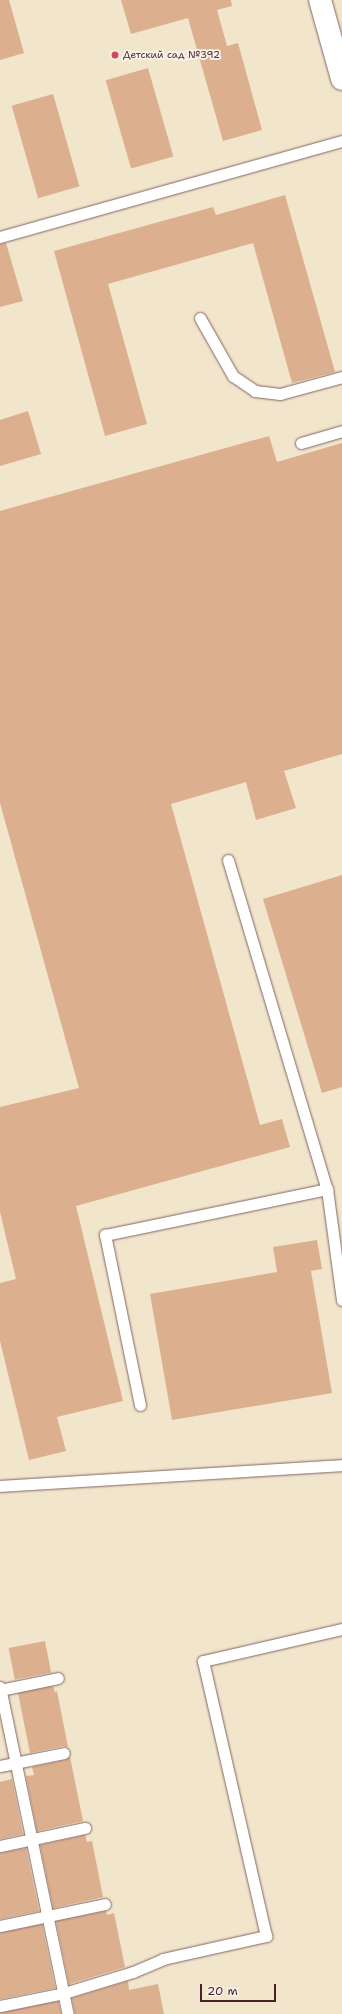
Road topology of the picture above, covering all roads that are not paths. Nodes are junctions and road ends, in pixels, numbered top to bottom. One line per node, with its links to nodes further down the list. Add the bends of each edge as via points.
1 (320, 0): 2 (main road)
2 (342, 79)
3 (342, 141): 4 (lane)
4 (0, 237)
5 (200, 318): 6 (lane, via 233,376 255,391 280,394)
6 (342, 377)
7 (342, 431): 8 (lane)
8 (301, 443)
9 (228, 860): 10 (lane)
10 (327, 1189): 11 (lane); 12 (lane, via 105,1235)
11 (342, 1300)
12 (140, 1405)
13 (342, 1465): 14 (lane)
14 (0, 1486)
15 (342, 1629): 27 (lane, via 203,1661 266,1936 164,1959 133,1972)
16 (58, 1678): 17 (lane)
17 (0, 1689): 19 (lane)
18 (64, 1753): 19 (lane)
19 (16, 1763): 20 (lane); 22 (lane)
20 (0, 1766)
21 (85, 1828): 22 (lane)
22 (32, 1839): 23 (lane); 25 (lane)
23 (0, 1846)
24 (105, 1904): 25 (lane)
25 (48, 1916): 26 (lane); 27 (lane)
26 (0, 1926)
27 (64, 1993): 28 (lane); 29 (lane)
28 (0, 2006)
29 (68, 2014)

